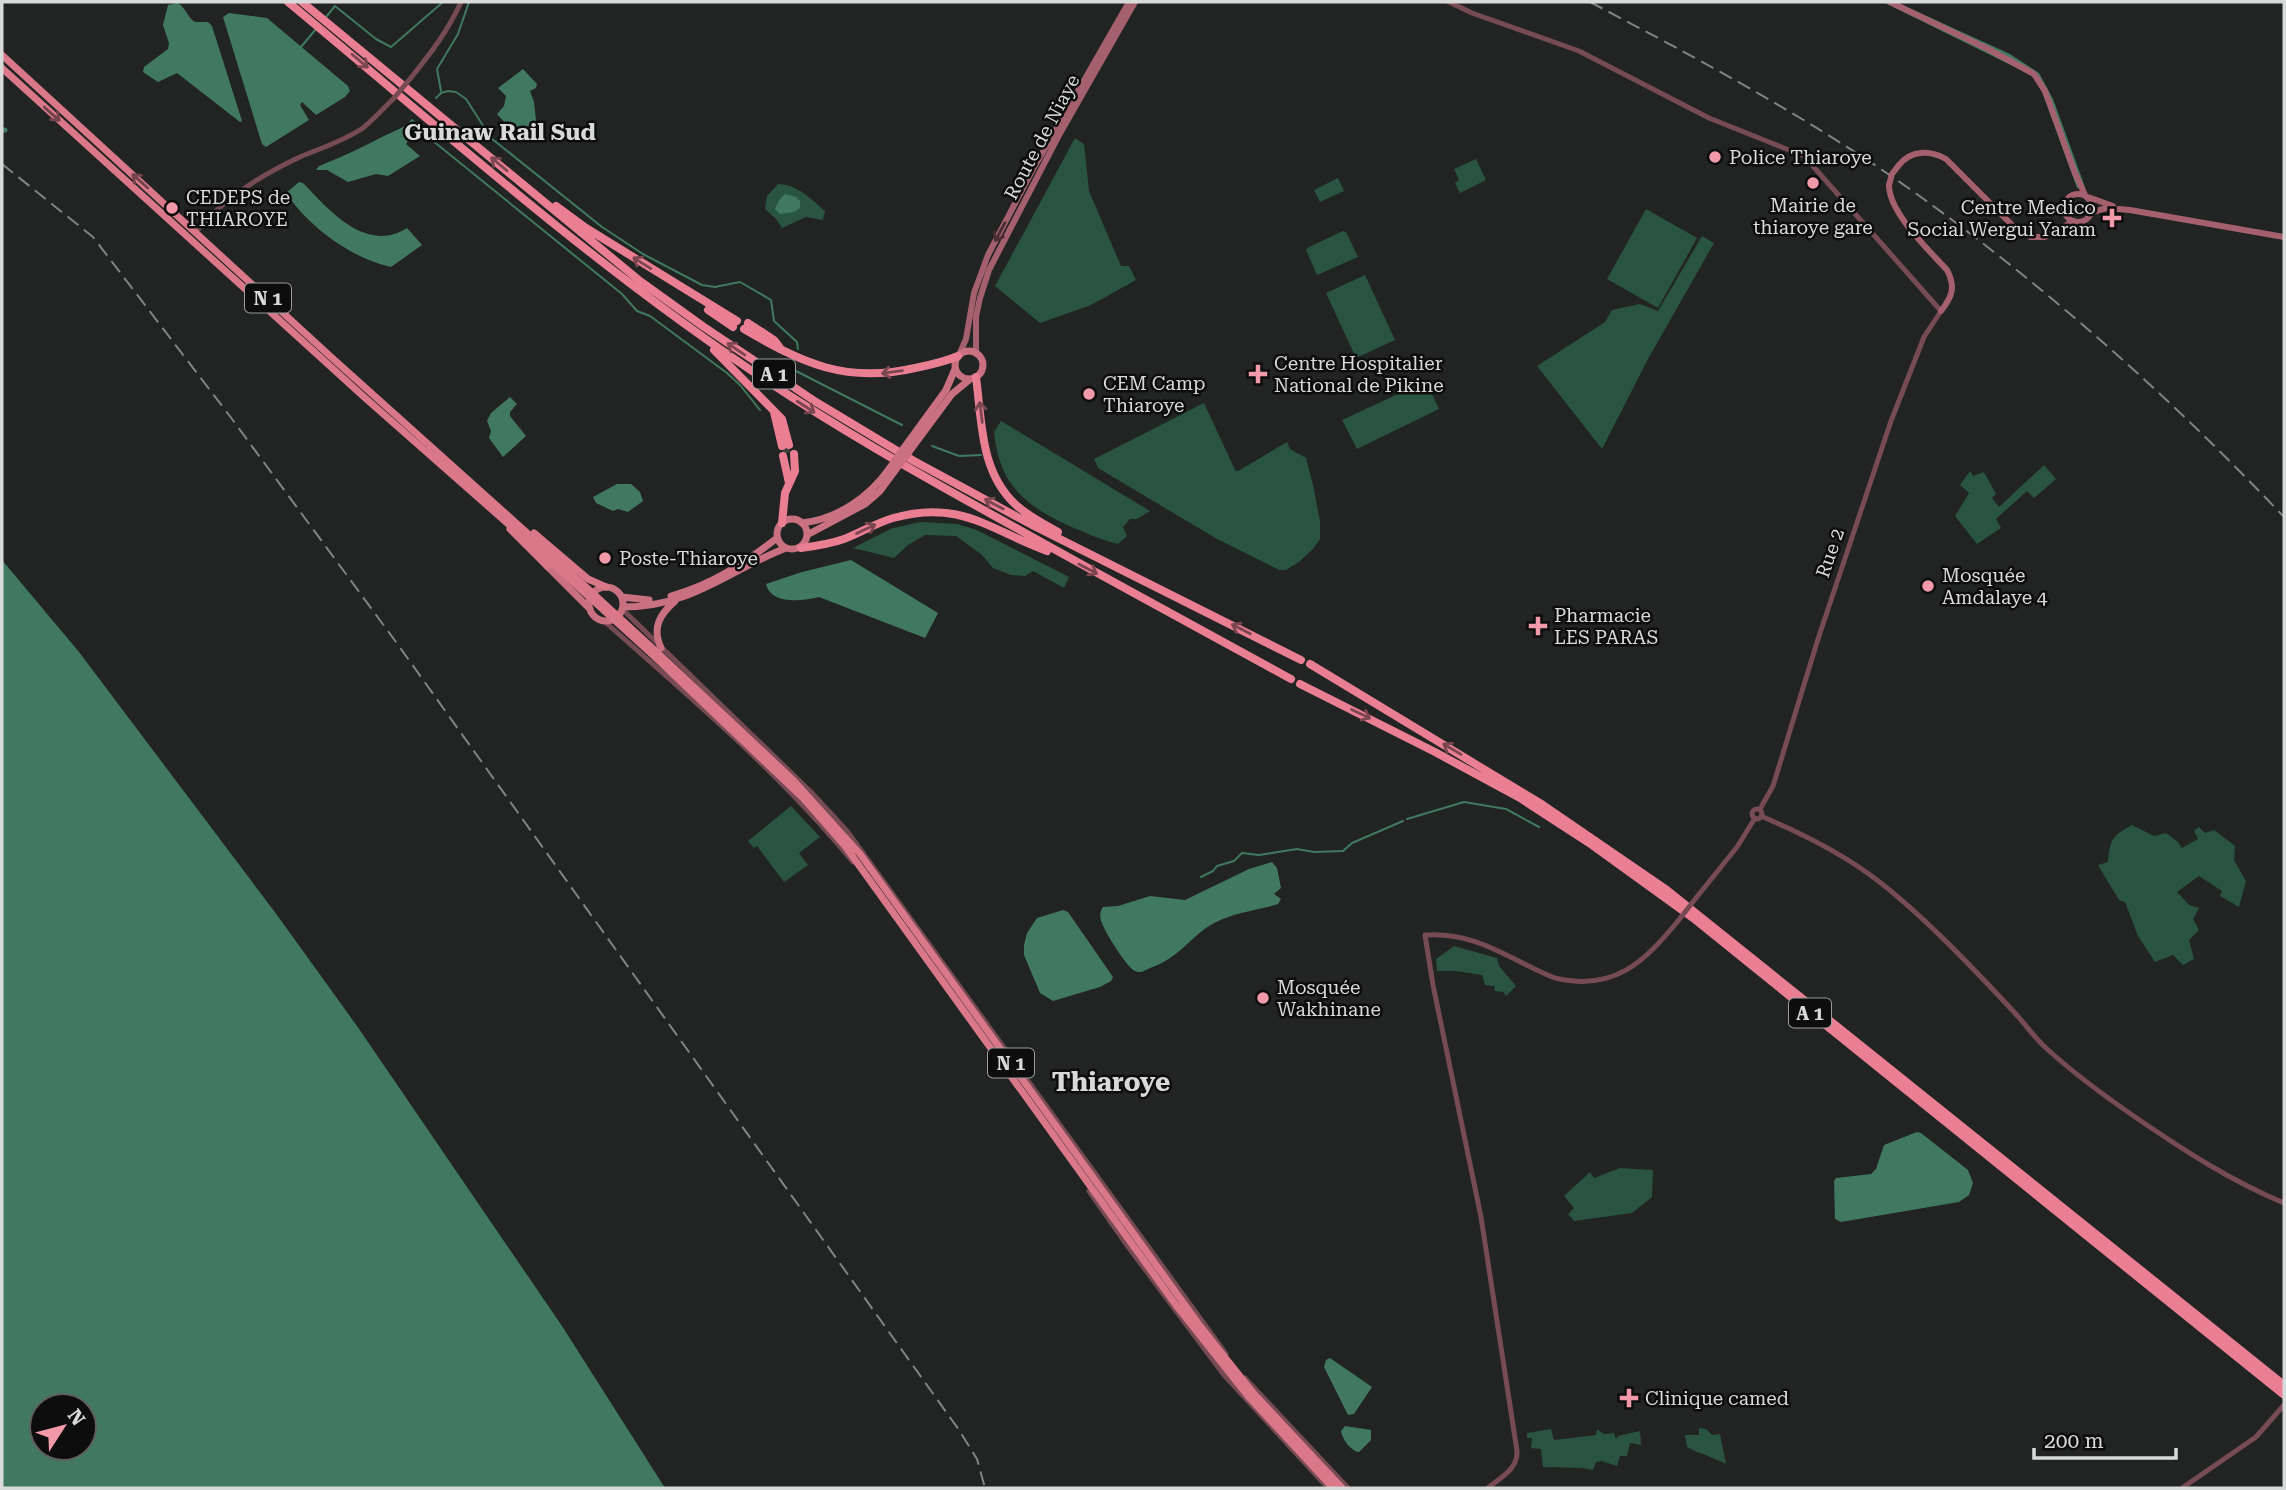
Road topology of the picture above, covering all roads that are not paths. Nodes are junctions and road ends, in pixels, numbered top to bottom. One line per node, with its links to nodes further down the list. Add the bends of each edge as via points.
1 (288, 2): 24 (highway, A 1, one-way to 24)
2 (302, 2): 10 (highway, A 1, one-way to 2)
3 (461, 2): 18 (street, bridge, via 441,39 410,79 362,128 243,190)
4 (1449, 2): 21 (street, via 1579,51 1709,118 1804,156)
5 (1890, 2): 9 (main road, via 2034,74 2045,91)
6 (1130, 4): 20 (main road, Route de Niaye)
7 (2, 55): 18 (highway, N 1, one-way to 7)
8 (2, 68): 33 (highway, N 1, one-way to 33, via 364,397)
9 (2075, 173): 11 (main road); 12 (main road)
10 (524, 186): 22 (highway, one-way to 10, via 712,302 700,300); 38 (highway, A 1, one-way to 10, via 816,402 650,288)
11 (2076, 193): 12 (main road); 15 (main road, via 2066,200)
12 (2087, 196): 13 (main road); 14 (main road)
13 (2122, 209): 14 (main road); 19 (main road)
14 (2092, 212): 16 (main road, via 2084,221)
15 (2066, 216): 16 (main road); 17 (main road)
16 (2074, 221): 17 (main road)
17 (2057, 230): 21 (main road, bridge, via 2038,238 2024,234 1938,154 1914,154 1902,161 1892,174 1890,196 1951,278 1952,295)
18 (196, 232): 33 (highway, N 1)
19 (2284, 237)
20 (979, 288): 25 (main road); 26 (main road)
21 (1941, 312): 54 (street, Rue 2, via 1924,337 1891,421 1773,786)
22 (736, 322)
23 (745, 328): 26 (highway, one-way to 23, via 903,371 830,370)
24 (696, 333): 29 (highway, via 774,412); 41 (highway, A 1, one-way to 41, via 909,470)
25 (976, 354): 26 (main road, via 969,351); 28 (main road, via 983,367)
26 (958, 356): 27 (main road)
27 (955, 369): 28 (main road, via 960,377); 30 (main road)
28 (972, 378): 30 (main road, via 951,394); 38 (highway, one-way to 28, via 1016,505 996,479 985,452)
29 (787, 445)
30 (906, 450): 32 (main road, bridge)
31 (789, 455): 34 (highway)
32 (891, 470): 35 (main road, via 857,502); 36 (main road, via 880,491 865,504)
33 (509, 520): 42 (highway, via 513,534); 43 (highway, via 525,525 588,579); 49 (highway, N 1, bridge)
34 (782, 523): 35 (main road, via 794,519); 37 (main road)
35 (802, 523): 36 (main road)
36 (807, 536): 40 (main road)
37 (777, 538): 39 (main road); 44 (main road, via 734,569 697,587 649,600)
38 (1066, 543): 50 (highway, A 1, one-way to 38)
39 (786, 548): 40 (main road); 45 (main road, via 701,592)
40 (801, 548): 41 (highway, one-way to 41, via 835,542 892,518 934,512 972,517 1046,551)
41 (1058, 552): 52 (highway, A 1, one-way to 52)
42 (547, 566): 47 (main road)
43 (606, 587): 44 (main road); 47 (main road, via 593,593)
44 (622, 597): 46 (main road)
45 (677, 599): 46 (main road); 49 (main road, via 659,619)
46 (623, 608): 48 (main road, via 613,620); 49 (street)
47 (590, 609): 48 (main road)
48 (604, 621): 57 (street, via 686,691 838,844 1157,1287)
49 (659, 654): 56 (highway, N 1, via 812,800 860,854); 57 (highway, N 1, via 845,846)
50 (1301, 660)
51 (1310, 664): 58 (highway, A 1, one-way to 51, via 1667,890 1544,805)
52 (1291, 679)
53 (1300, 684): 59 (highway, A 1, one-way to 59, via 1498,785 1623,867 1693,918)
54 (1759, 815): 55 (street, via 1833,850 1884,886 1978,975 2044,1046 2090,1085 2192,1157); 66 (street, Rue 2, bridge, via 1658,945 1617,975 1570,982 1464,937 1425,935 1480,1217 1517,1451 1512,1469)
55 (2284, 1203)
56 (1172, 1285): 64 (highway, N 1, via 1248,1387); 65 (street, via 1240,1371)
57 (1226, 1374): 60 (highway, N 1)
58 (2284, 1385)
59 (2284, 1395)
60 (1246, 1398): 62 (street); 63 (highway, N 1)
61 (2283, 1406): 67 (street, via 2247,1444)
62 (1328, 1488)
63 (1333, 1488)
64 (1342, 1488)
65 (1348, 1488)
66 (1488, 1488)
67 (2182, 1488)

